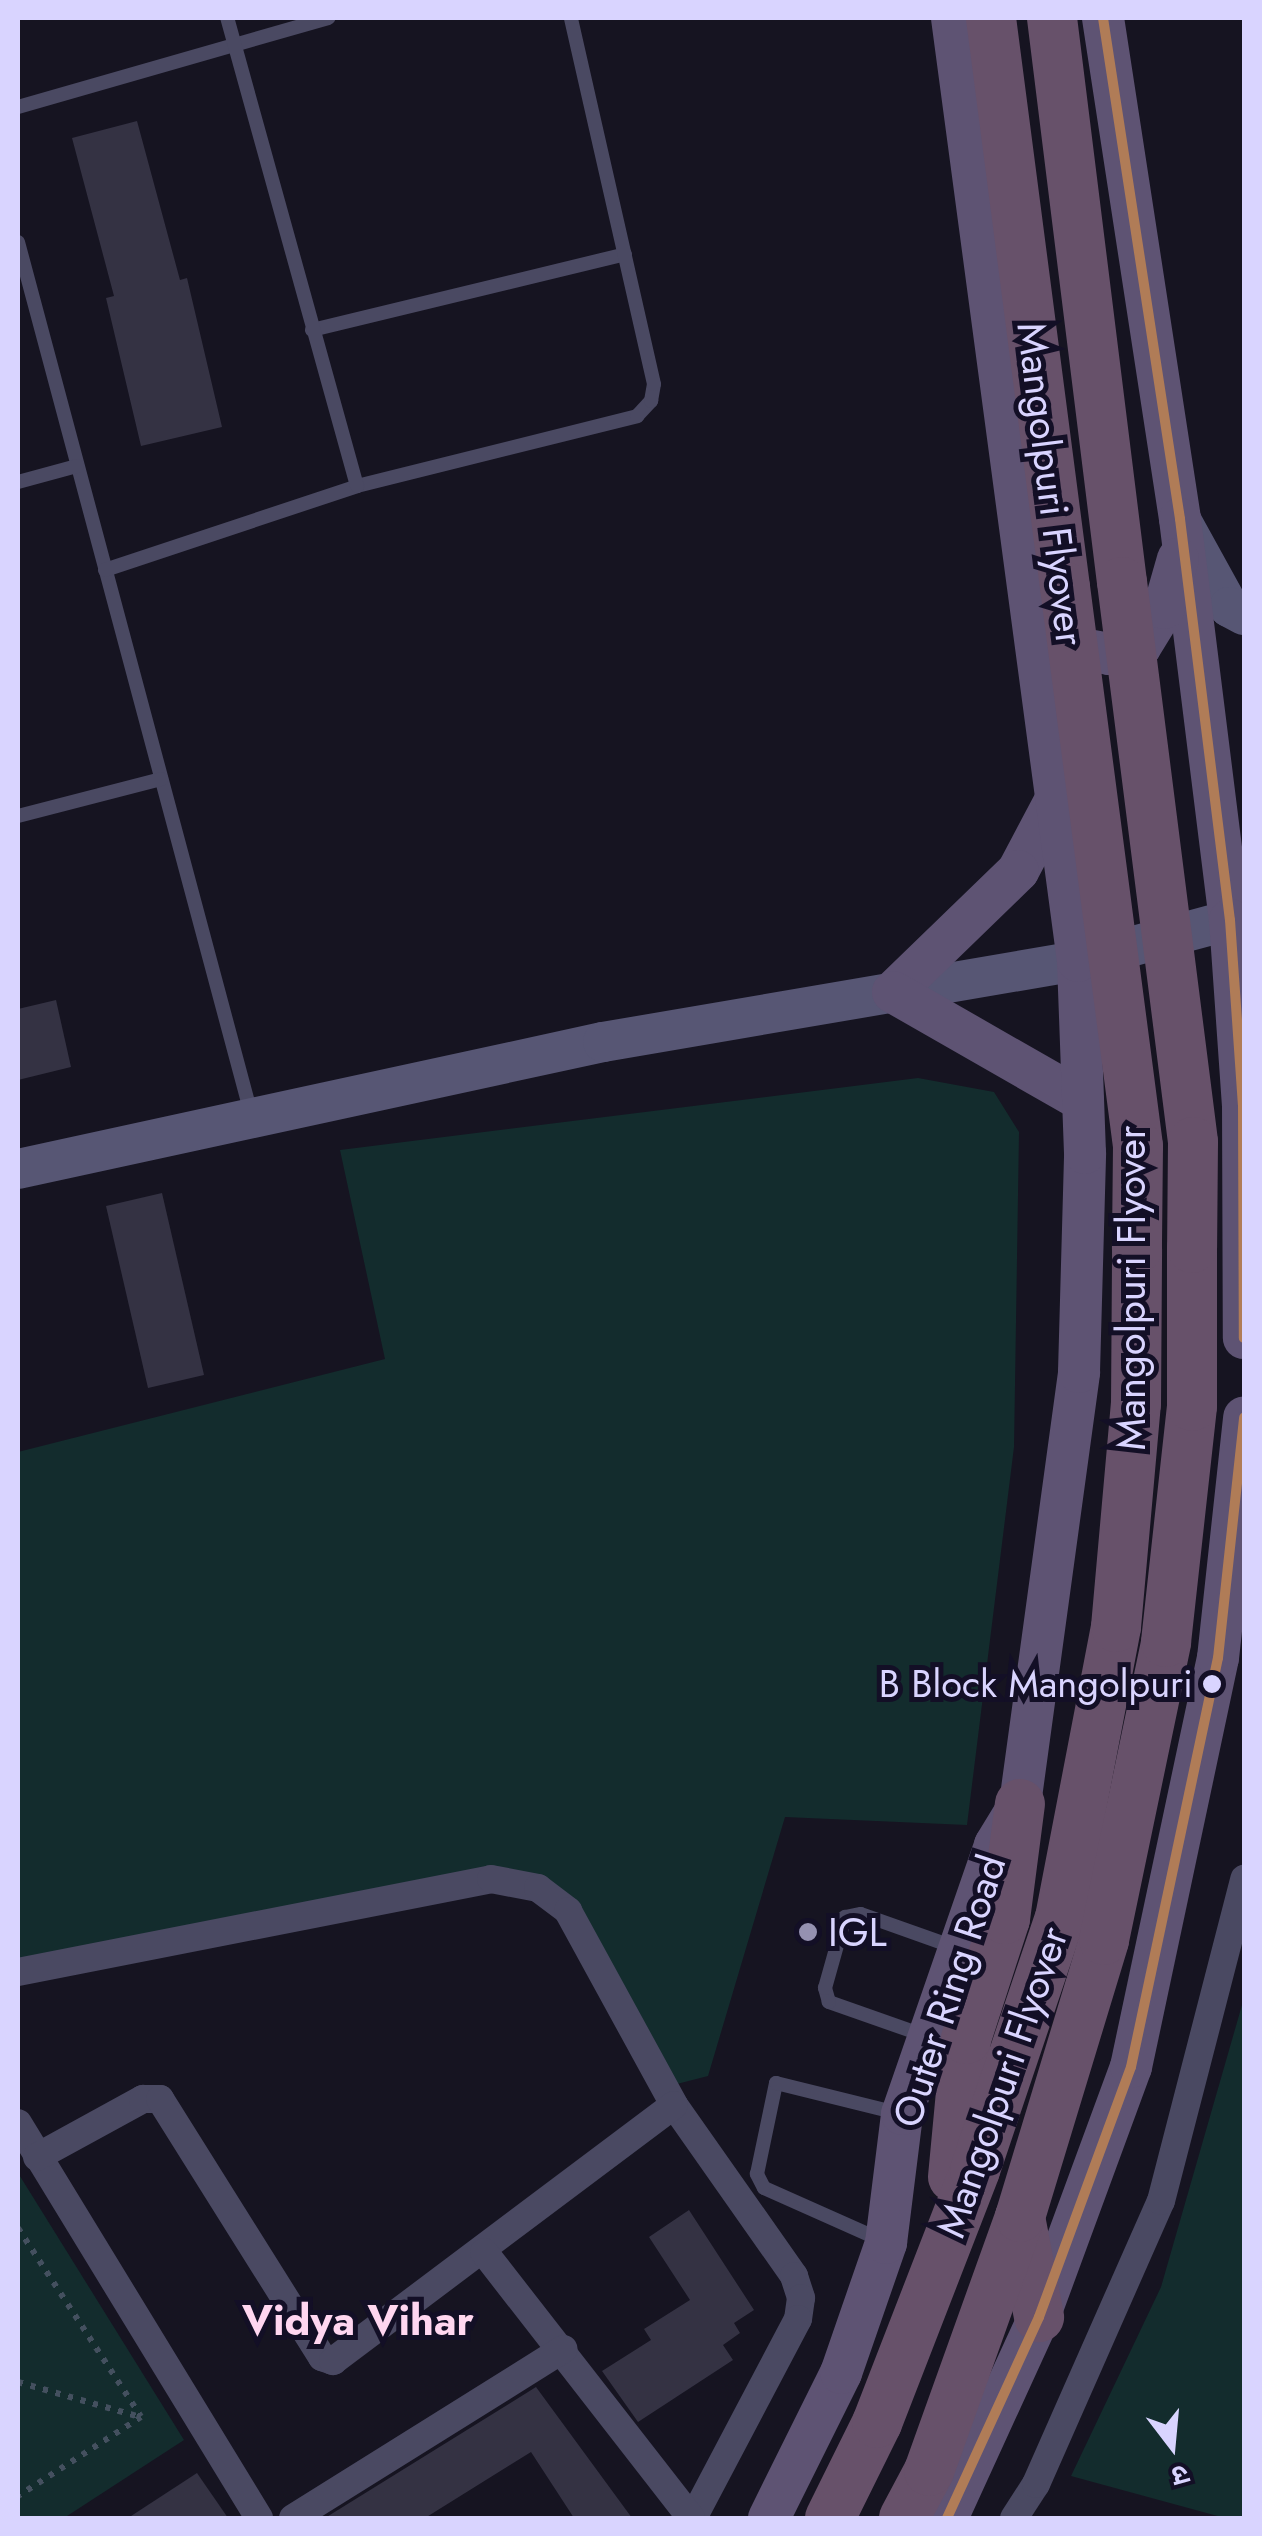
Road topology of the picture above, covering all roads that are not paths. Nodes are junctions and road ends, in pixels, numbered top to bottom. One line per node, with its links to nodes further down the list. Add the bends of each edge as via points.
1 (227, 18): 8 (lane)
2 (329, 18): 8 (lane)
3 (571, 18): 11 (lane)
4 (952, 18): 18 (main road)
5 (991, 18): 42 (highway, Mangolpuri Flyover, bridge, via 1138,1146 1136,1404 1116,1627 1060,1918)
6 (1052, 18): 41 (highway, Mangolpuri Flyover, bridge, via 1193,1142 1192,1406 1166,1642 1104,1940)
7 (1103, 18): 16 (main road)
8 (234, 45): 9 (lane); 12 (lane)
9 (18, 107)
10 (18, 242): 13 (lane)
11 (624, 254): 12 (lane); 15 (lane, via 654,384 636,416)
12 (312, 330): 15 (lane)
13 (78, 466): 14 (lane); 17 (lane)
14 (18, 482)
15 (357, 486): 17 (lane)
16 (1180, 519): 18 (main road, via 1175,578 1140,647 1108,654 1082,649 1056,638); 19 (street, via 1229,607); 23 (main road)
17 (106, 570): 20 (lane)
18 (1030, 604): 21 (main road)
19 (1244, 615)
20 (161, 779): 22 (lane); 28 (lane)
21 (1056, 799): 24 (main road); 25 (main road, via 1018,871)
22 (18, 816)
23 (1240, 918): 24 (street); 27 (main road)
24 (1078, 961): 25 (street); 26 (main road)
25 (893, 992): 26 (main road); 28 (street, via 603,1042)
26 (1083, 1101): 32 (main road, via 1079,1372)
27 (1244, 1105): 30 (main road)
28 (252, 1118): 29 (street)
29 (18, 1169)
30 (1244, 1338)
31 (1244, 1417): 45 (main road, via 1218,1658 1130,2066)
32 (1020, 1804): 34 (main road, Outer Ring Road, via 994,1845); 42 (highway, via 1006,1919 966,2039)
33 (1244, 1879): 54 (street, via 1161,2201)
34 (958, 1949): 36 (main road, Outer Ring Road); 36 (lane, via 862,1914 845,1917 825,1988 829,2002)
35 (18, 1972): 37 (street, via 491,1880 538,1888 568,1911)
36 (928, 2037): 38 (main road, Outer Ring Road)
37 (674, 2105): 44 (street); 49 (street, via 794,2276 801,2298 798,2319)
38 (902, 2114): 43 (main road, Outer Ring Road); 43 (lane, via 776,2083 757,2174 764,2188)
39 (18, 2124): 40 (street)
40 (38, 2157): 44 (street, via 143,2099 160,2099 328,2361 340,2360); 47 (street)
41 (1020, 2217): 45 (highway); 52 (highway, Mangolpuri Flyover, via 929,2471)
42 (947, 2242): 51 (highway, Mangolpuri Flyover, via 877,2423)
43 (886, 2243): 50 (main road, Outer Ring Road, via 841,2374)
44 (484, 2252): 46 (street)
45 (1039, 2316): 53 (main road)
46 (563, 2349): 48 (street); 49 (street)
47 (259, 2518)
48 (293, 2518)
49 (692, 2518)
50 (770, 2518)
51 (830, 2518)
52 (904, 2518)
53 (947, 2518)
54 (1014, 2518)

